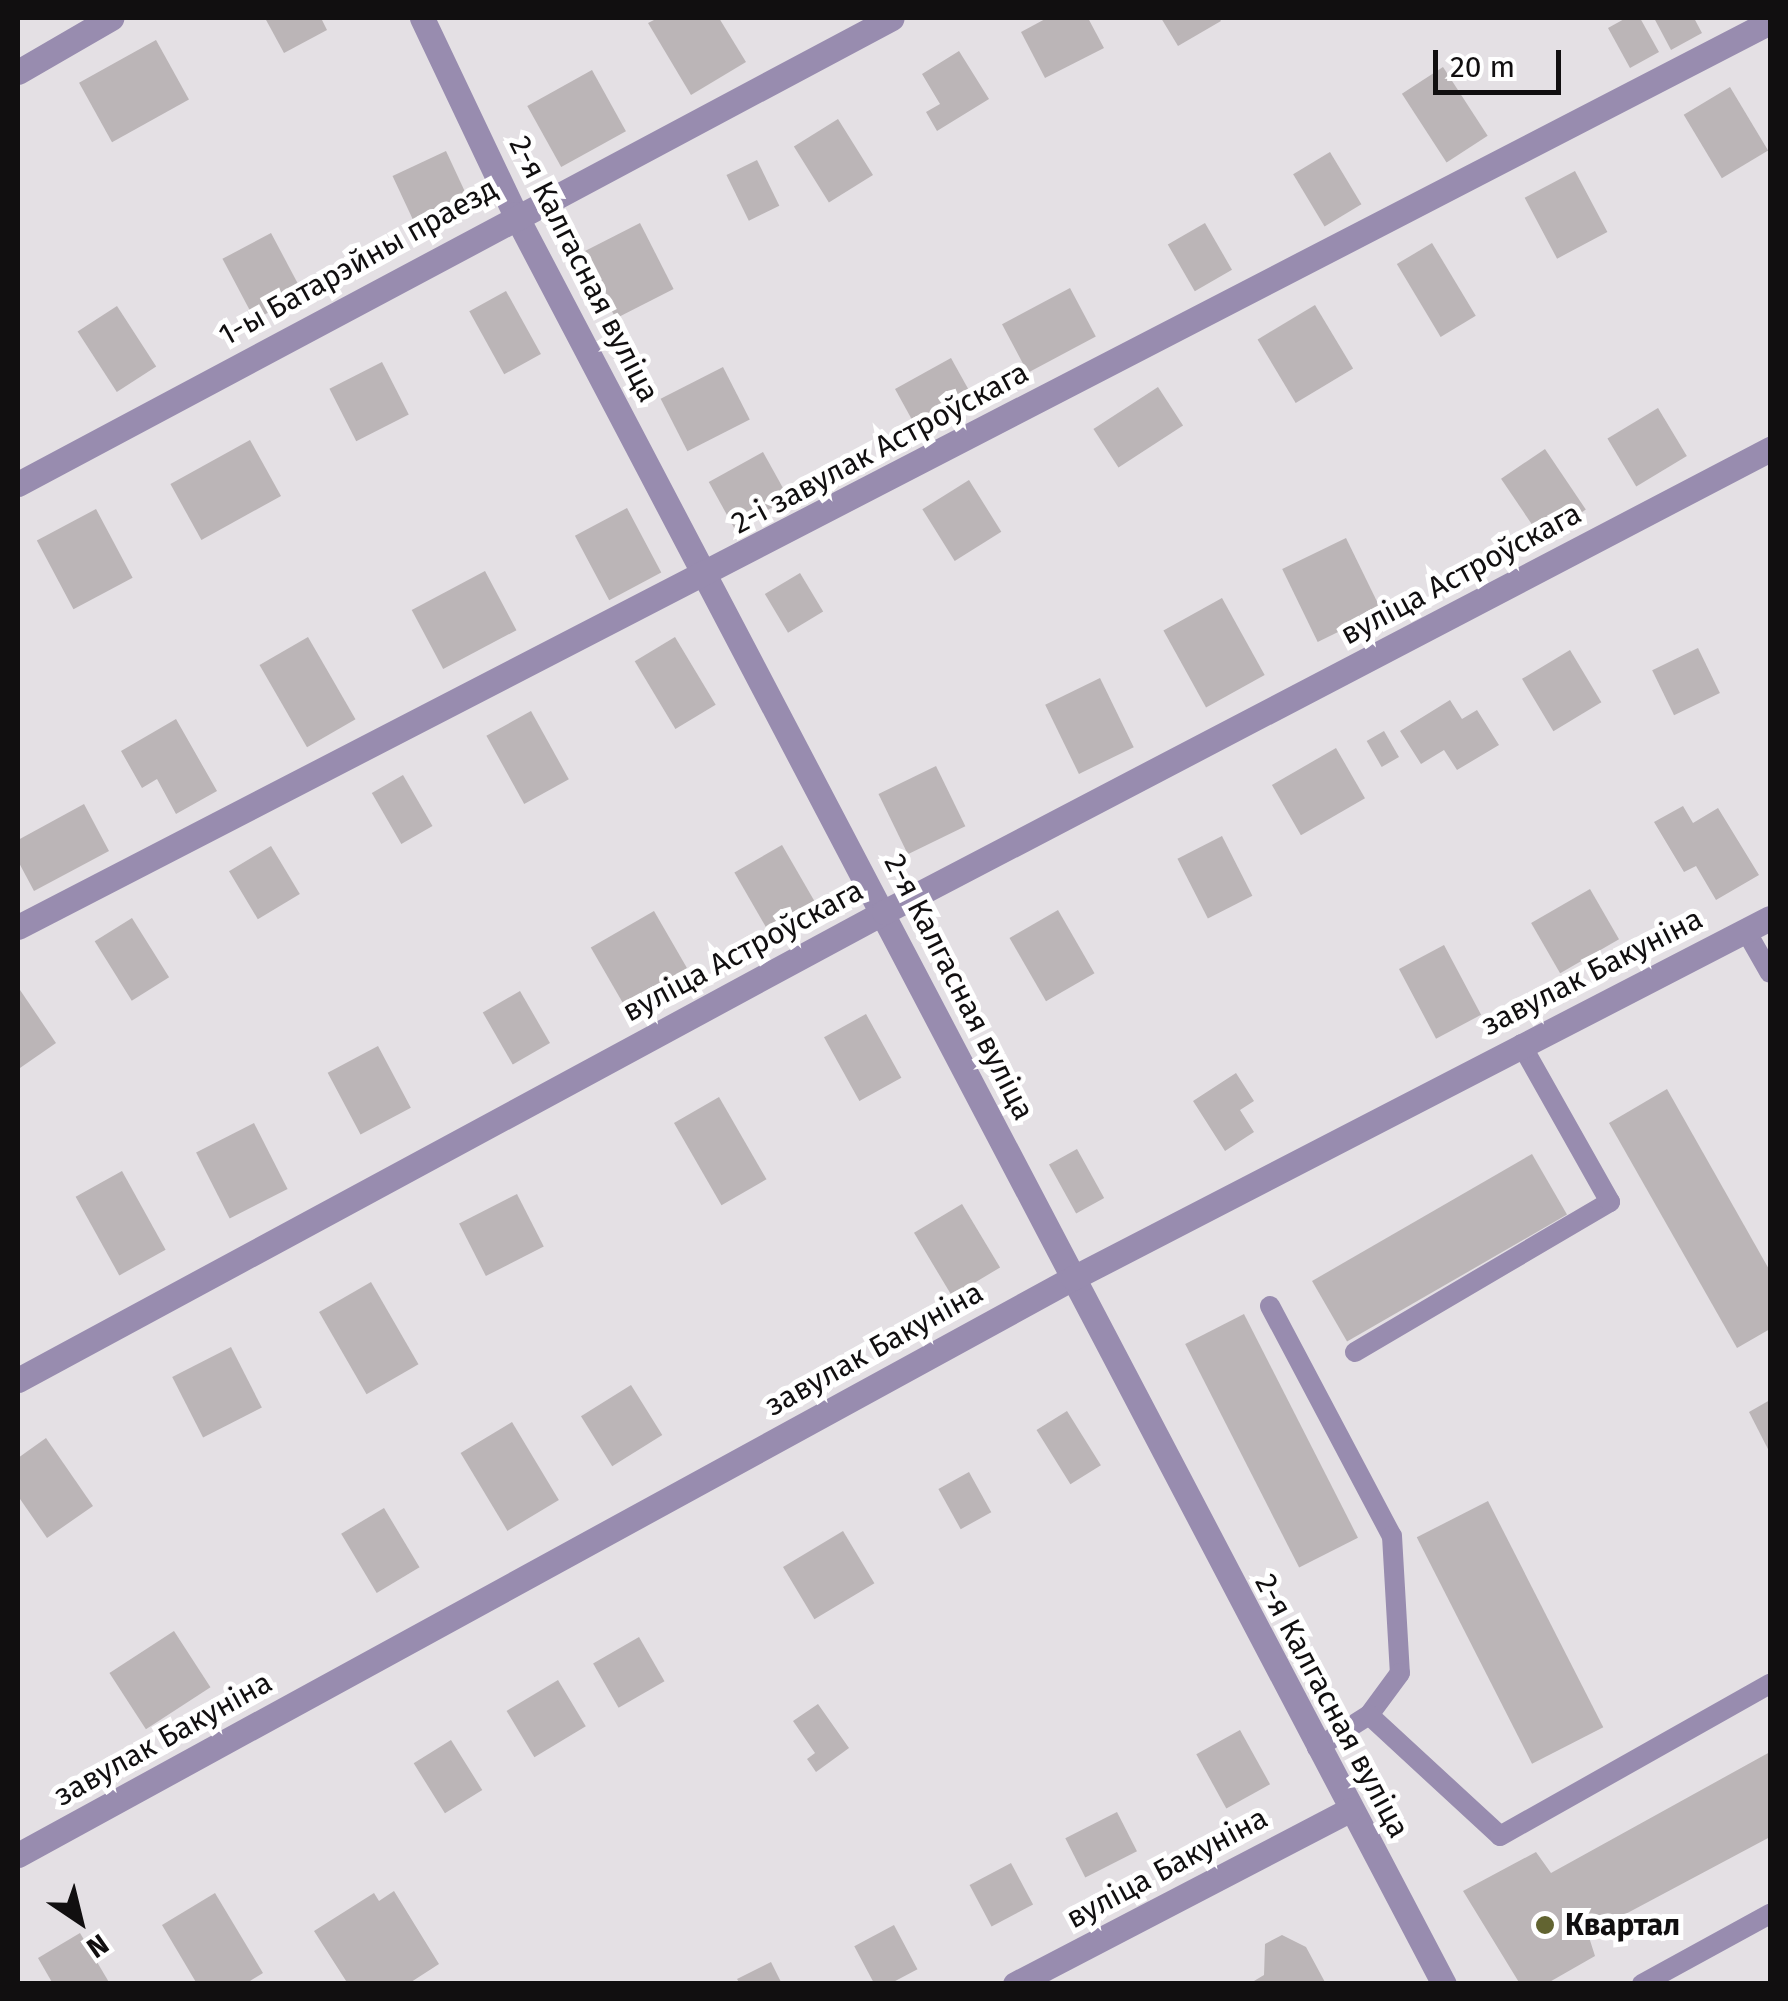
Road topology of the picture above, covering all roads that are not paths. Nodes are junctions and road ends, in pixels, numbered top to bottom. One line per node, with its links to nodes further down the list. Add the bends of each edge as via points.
1 (111, 18): 5 (street)
2 (422, 18): 6 (street, 2-я Калгасная вуліца)
3 (892, 18): 6 (street, 1-ы Батарэйны праезд)
4 (1770, 22): 9 (street, 2-і завулак Астроўскага)
5 (18, 72)
6 (515, 214): 8 (street, 1-ы Батарэйны праезд); 9 (street, 2-я Калгасная вуліца)
7 (1770, 449): 10 (street, вуліца Астроўскага)
8 (18, 484)
9 (707, 575): 10 (street, 2-я Калгасная вуліца); 12 (street, 2-і завулак Астроўскага)
10 (884, 912): 16 (street, 2-я Калгасная вуліца); 19 (street, вуліца Астроўскага)
11 (1770, 918): 13 (street, завулак Бакуніна)
12 (18, 927)
13 (1746, 930): 14 (lane); 15 (street, завулак Бакуніна)
14 (1770, 973)
15 (1521, 1044): 16 (street, завулак Бакуніна); 18 (lane, via 1610,1202)
16 (1073, 1278): 22 (street, 2-я Калгасная вуліца); 24 (street, завулак Бакуніна)
17 (1270, 1306): 21 (lane, via 1392,1536 1400,1673)
18 (1355, 1352)
19 (18, 1380)
20 (1770, 1684): 21 (lane, via 1500,1836)
21 (1369, 1715): 22 (lane)
22 (1317, 1748): 23 (street, 2-я Калгасная вуліца)
23 (1349, 1810): 26 (street, вуліца Бакуніна); 27 (street, 2-я Калгасная вуліца)
24 (18, 1856)
25 (1770, 1914): 28 (lane)
26 (1015, 1984)
27 (1444, 1984)
28 (1642, 1984)

